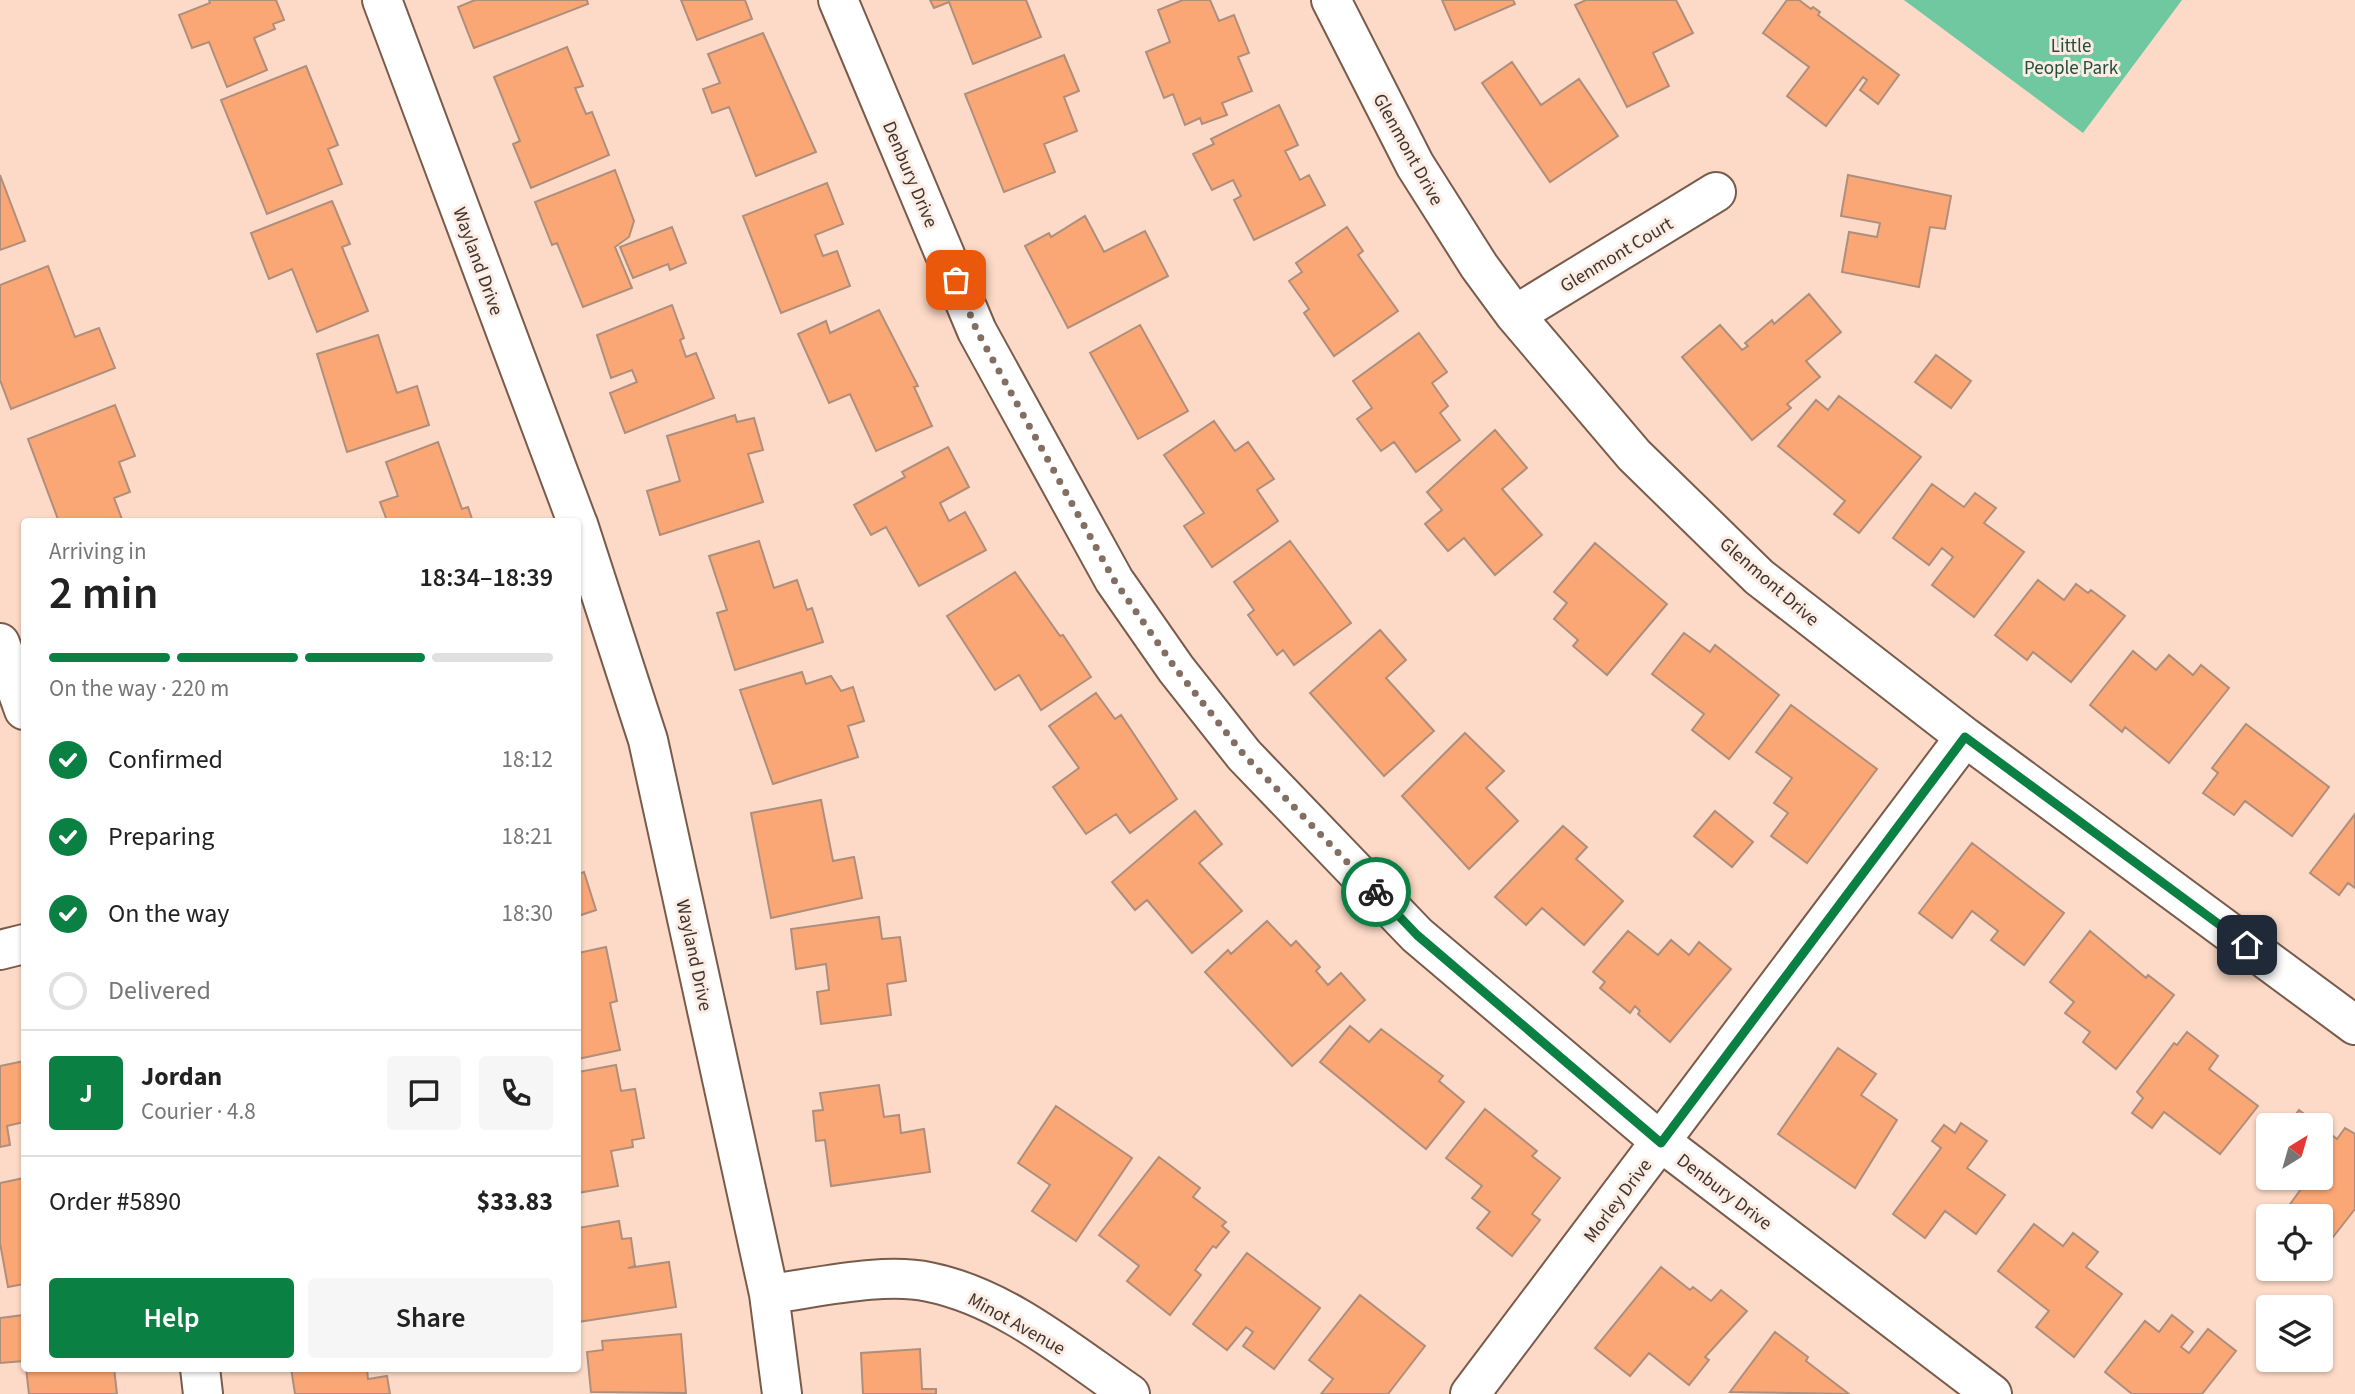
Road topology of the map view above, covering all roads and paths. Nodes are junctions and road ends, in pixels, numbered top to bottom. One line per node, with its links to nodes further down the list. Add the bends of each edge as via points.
1 (382, 0): 6 (street, Wayland Drive)
2 (838, 0): 14 (street, Denbury Drive, via 977,331 1114,580 1176,669 1244,755 1417,935)
3 (1331, 0): 5 (street, Glenmont Drive, via 1415,165)
4 (1716, 192): 5 (street, Glenmont Court)
5 (1516, 315): 10 (street, Glenmont Drive, via 1634,455 1759,577)
6 (575, 518)
7 (581, 535): 15 (street, Wayland Drive, via 648,740)
8 (0, 643): 9 (street)
9 (21, 702)
10 (1965, 737): 13 (street, Glenmont Drive); 14 (street, Morley Drive)
11 (21, 945): 12 (street)
12 (0, 950)
13 (2355, 1026)
14 (1661, 1143): 20 (street, Morley Drive); 21 (street, Denbury Drive)
15 (769, 1294): 18 (street, Wayland Drive); 19 (street, Minot Avenue, via 878,1281 928,1281 975,1296 1040,1331)
16 (201, 1372): 17 (street)
17 (204, 1394)
18 (782, 1394)
19 (1130, 1394)
20 (1470, 1394)
21 (1992, 1394)

